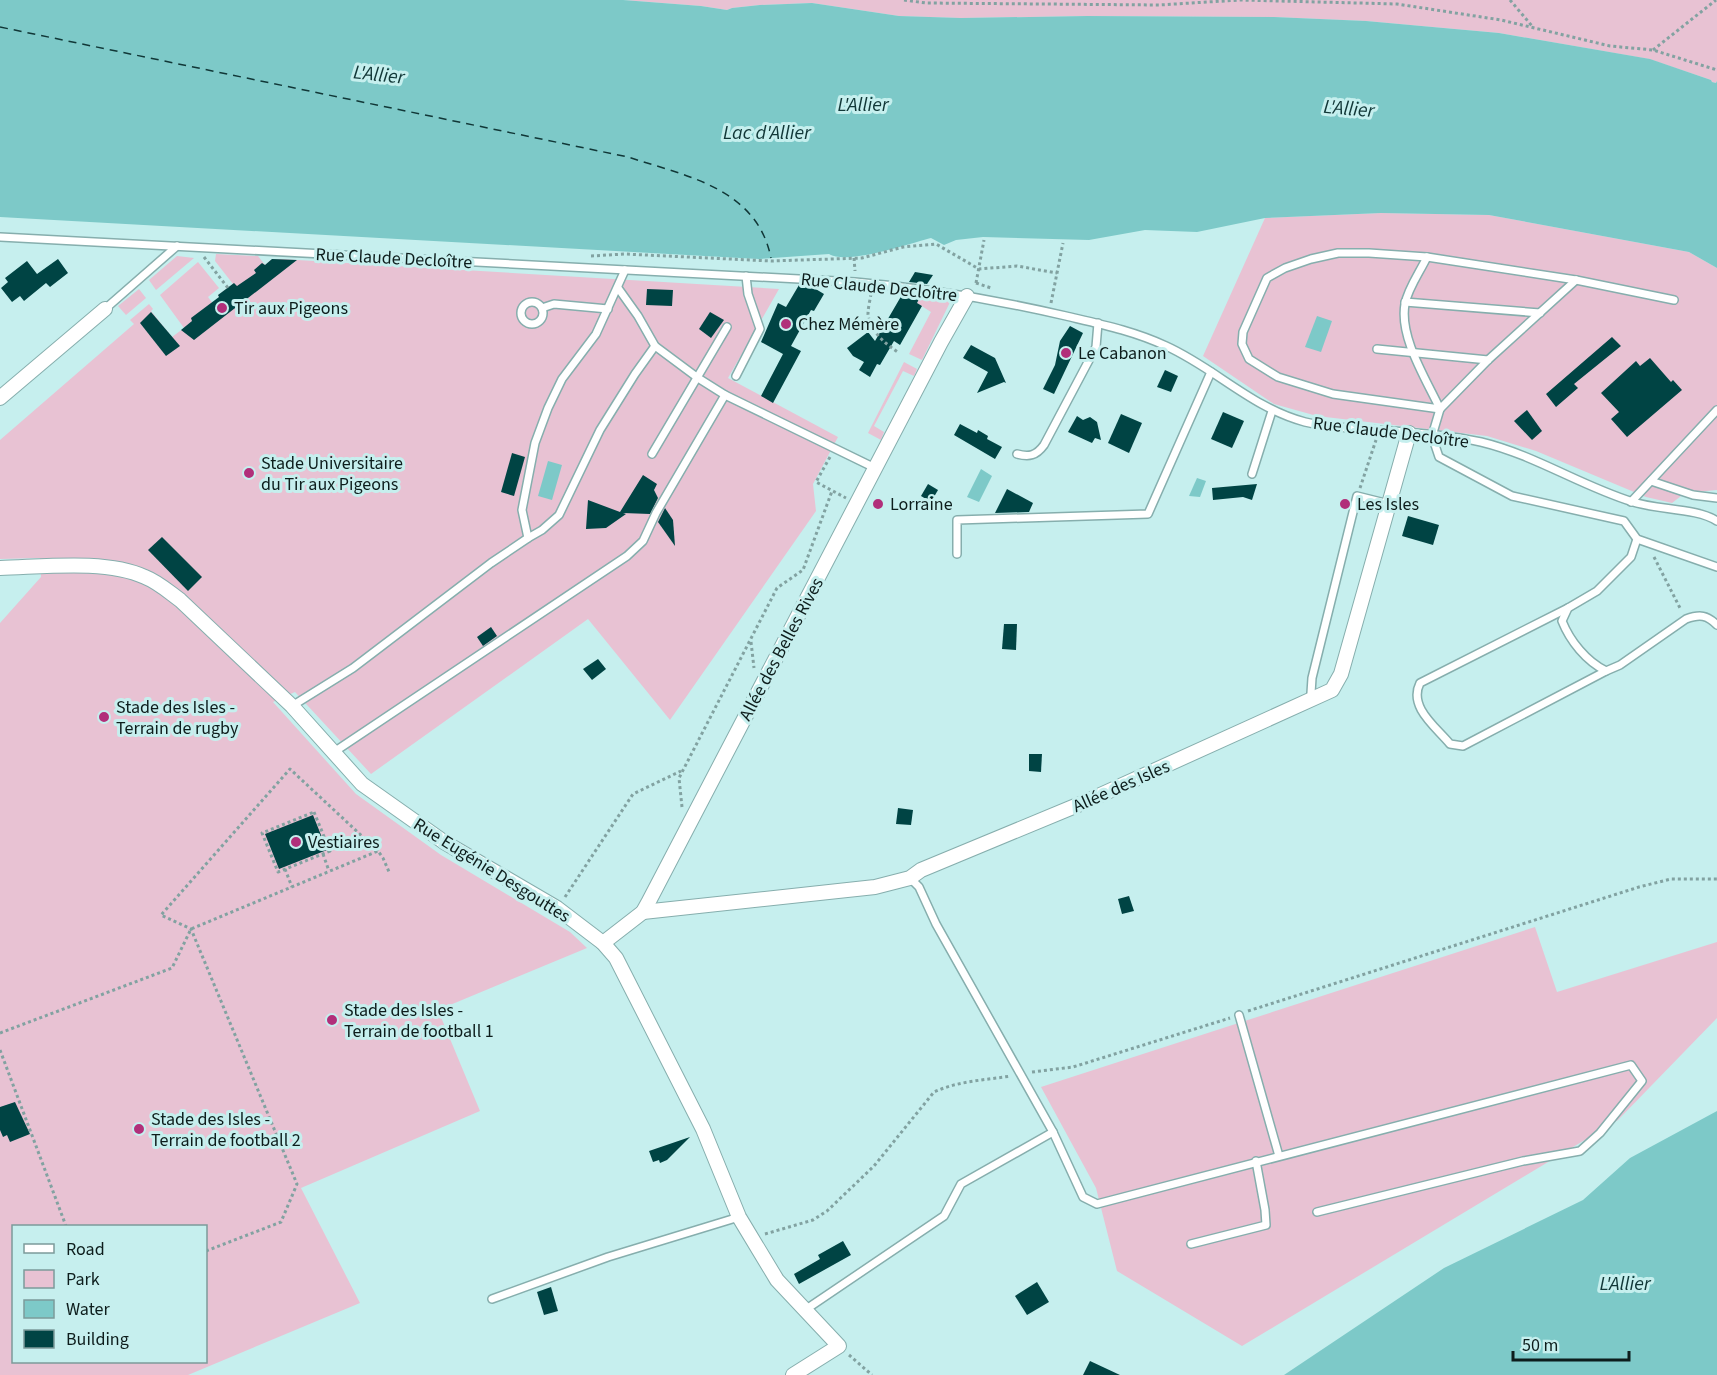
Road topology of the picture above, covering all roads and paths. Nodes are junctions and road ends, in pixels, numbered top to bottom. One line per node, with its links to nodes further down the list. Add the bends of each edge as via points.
1 (904, 0): 2 (path, via 1148,5)
2 (1240, 0): 5 (path, via 1397,4)
3 (1510, 0): 5 (path)
4 (1716, 0): 6 (path)
5 (1533, 28): 6 (path, via 1610,46)
6 (1653, 50): 7 (path)
7 (1717, 70)
8 (0, 237): 11 (lane, Rue Claude Decloître)
9 (984, 240): 15 (path)
10 (1063, 243): 17 (path)
11 (177, 246): 12 (lane, Rue Claude Decloître); 29 (lane)
12 (196, 246): 16 (lane, Rue Claude Decloître); 22 (path)
13 (590, 256): 15 (path, via 862,258 903,247 936,244)
14 (1427, 258): 19 (lane); 27 (lane); 44 (lane, via 1338,253 1285,268 1267,278 1243,332 1242,344 1249,359 1278,377 1333,394)
15 (979, 269): 17 (path, via 1017,266); 20 (path)
16 (625, 270): 18 (lane, Rue Claude Decloître); 23 (lane)
17 (1057, 273): 25 (path)
18 (746, 276): 21 (lane, Rue Claude Decloître); 40 (lane, via 760,329)
19 (1576, 280): 26 (lane); 31 (lane)
20 (976, 283)
21 (872, 284): 24 (lane, Rue Claude Decloître); 37 (path, via 868,315 875,331)
22 (228, 288)
23 (618, 288): 30 (lane); 34 (lane)
24 (967, 296): 32 (lane, Rue Claude Decloître); 52 (street, Allée des Belles Rives)
25 (1052, 299)
26 (1674, 300)
27 (1405, 302): 31 (lane); 36 (lane, via 1403,321)
28 (542, 308): 30 (lane, via 554,303)
29 (105, 309): 43 (street)
30 (608, 309): 61 (lane, via 596,334 562,379 548,408 522,510)
31 (1540, 312): 38 (lane)
32 (1098, 323): 39 (lane, Rue Claude Decloître, via 1169,347); 51 (lane, via 1096,347 1044,445 1034,455)
33 (727, 327): 41 (lane)
34 (655, 346): 41 (lane); 61 (lane, via 600,430 559,515)
35 (1377, 349): 36 (lane)
36 (1413, 352): 38 (lane); 44 (lane)
37 (899, 353)
38 (1488, 360): 44 (lane)
39 (1211, 372): 46 (lane, Rue Claude Decloître); 63 (lane, via 1148,514 957,520)
40 (736, 376)
41 (698, 378): 42 (lane); 50 (lane)
42 (725, 395): 52 (lane); 74 (lane, via 643,541 627,556)
43 (0, 398)
44 (1440, 409): 49 (lane)
45 (1717, 410): 54 (lane)
46 (1272, 411): 47 (lane, Rue Claude Decloître, via 1324,426); 53 (lane)
47 (1380, 430): 48 (lane, Rue Claude Decloître); 56 (path)
48 (1409, 433): 49 (lane, Rue Claude Decloître); 59 (street, Allée des Isles)
49 (1432, 436): 58 (lane, Rue Claude Decloître, via 1482,442); 62 (lane, via 1439,457 1512,495 1624,521)
50 (652, 454)
51 (1017, 454)
52 (876, 468): 76 (street, Allée des Belles Rives)
53 (1252, 474)
54 (1650, 481): 57 (lane); 58 (lane)
55 (832, 491): 69 (path, via 803,570 777,588)
56 (1357, 496): 59 (lane); 72 (lane, via 1312,678)
57 (1717, 498)
58 (1630, 502): 60 (lane, Rue Claude Decloître, via 1700,514)
59 (1389, 504): 72 (street, Allée des Isles, via 1341,674 1332,690)
60 (1717, 521)
61 (528, 538): 73 (lane, via 353,668)
62 (1637, 538): 64 (lane); 66 (lane, via 1631,557 1597,591); 67 (path, via 1651,550)
63 (957, 554)
64 (1717, 567)
65 (0, 568): 73 (street, Rue Eugénie Desgouttes, via 104,566 145,577 180,600)
66 (1568, 608): 70 (lane, via 1562,621 1568,635 1594,664); 70 (lane, via 1420,683 1417,706 1450,744 1463,746)
67 (1686, 619): 68 (lane, via 1709,617); 70 (lane)
68 (1717, 625)
69 (751, 640): 71 (path); 75 (path)
70 (1606, 671)
71 (754, 672)
72 (1314, 699): 82 (street, Allée des Isles)
73 (292, 706): 74 (street, Rue Eugénie Desgouttes)
74 (334, 752): 85 (street, Rue Eugénie Desgouttes, via 362,784 390,806 444,843)
75 (682, 770): 76 (path, via 679,778 684,820); 85 (path, via 633,794)
76 (689, 825): 86 (street, Allée des Belles Rives)
77 (378, 851): 80 (path); 81 (path); 87 (path, via 290,769 161,915)
78 (322, 854): 79 (path); 79 (path, via 330,851 314,812 262,833 278,872); 80 (path)
79 (285, 869): 84 (path)
80 (329, 871): 84 (path)
81 (390, 874)
82 (910, 878): 86 (street, Allée des Isles, via 875,887); 92 (lane, via 919,887)
83 (1717, 879): 89 (path, via 1671,879 1639,887)
84 (292, 886): 87 (path)
85 (557, 908): 88 (street, Rue Eugénie Desgouttes)
86 (643, 912): 88 (street, Allée des Belles Rives)
87 (191, 929): 90 (path, via 172,968); 101 (path, via 297,1184 281,1222)
88 (603, 943): 97 (street, Rue Eugénie Desgouttes, via 616,958 703,1129)
89 (1239, 1015): 92 (path, via 1073,1067); 94 (lane)
90 (0, 1033)
91 (0, 1050): 98 (path)
92 (1021, 1075): 93 (lane); 99 (path, via 934,1092 874,1166 827,1211 813,1220)
93 (1053, 1132): 95 (lane, via 1083,1197 1097,1204); 103 (lane, via 961,1184 944,1216)
94 (1279, 1156): 95 (lane); 96 (lane, via 1631,1065 1642,1081 1600,1133 1580,1151 1523,1161)
95 (1256, 1161): 100 (lane, via 1266,1224)
96 (1317, 1212)
97 (739, 1217): 99 (street, Rue Eugénie Desgouttes); 102 (lane, via 608,1257)
98 (65, 1225)
99 (753, 1240): 103 (street, Rue Eugénie Desgouttes, via 777,1280)
100 (1191, 1244)
101 (207, 1251)
102 (492, 1299)
103 (805, 1310): 104 (street, Rue Eugénie Desgouttes)
104 (838, 1346): 105 (street); 106 (path)
105 (794, 1375)
106 (872, 1375)

